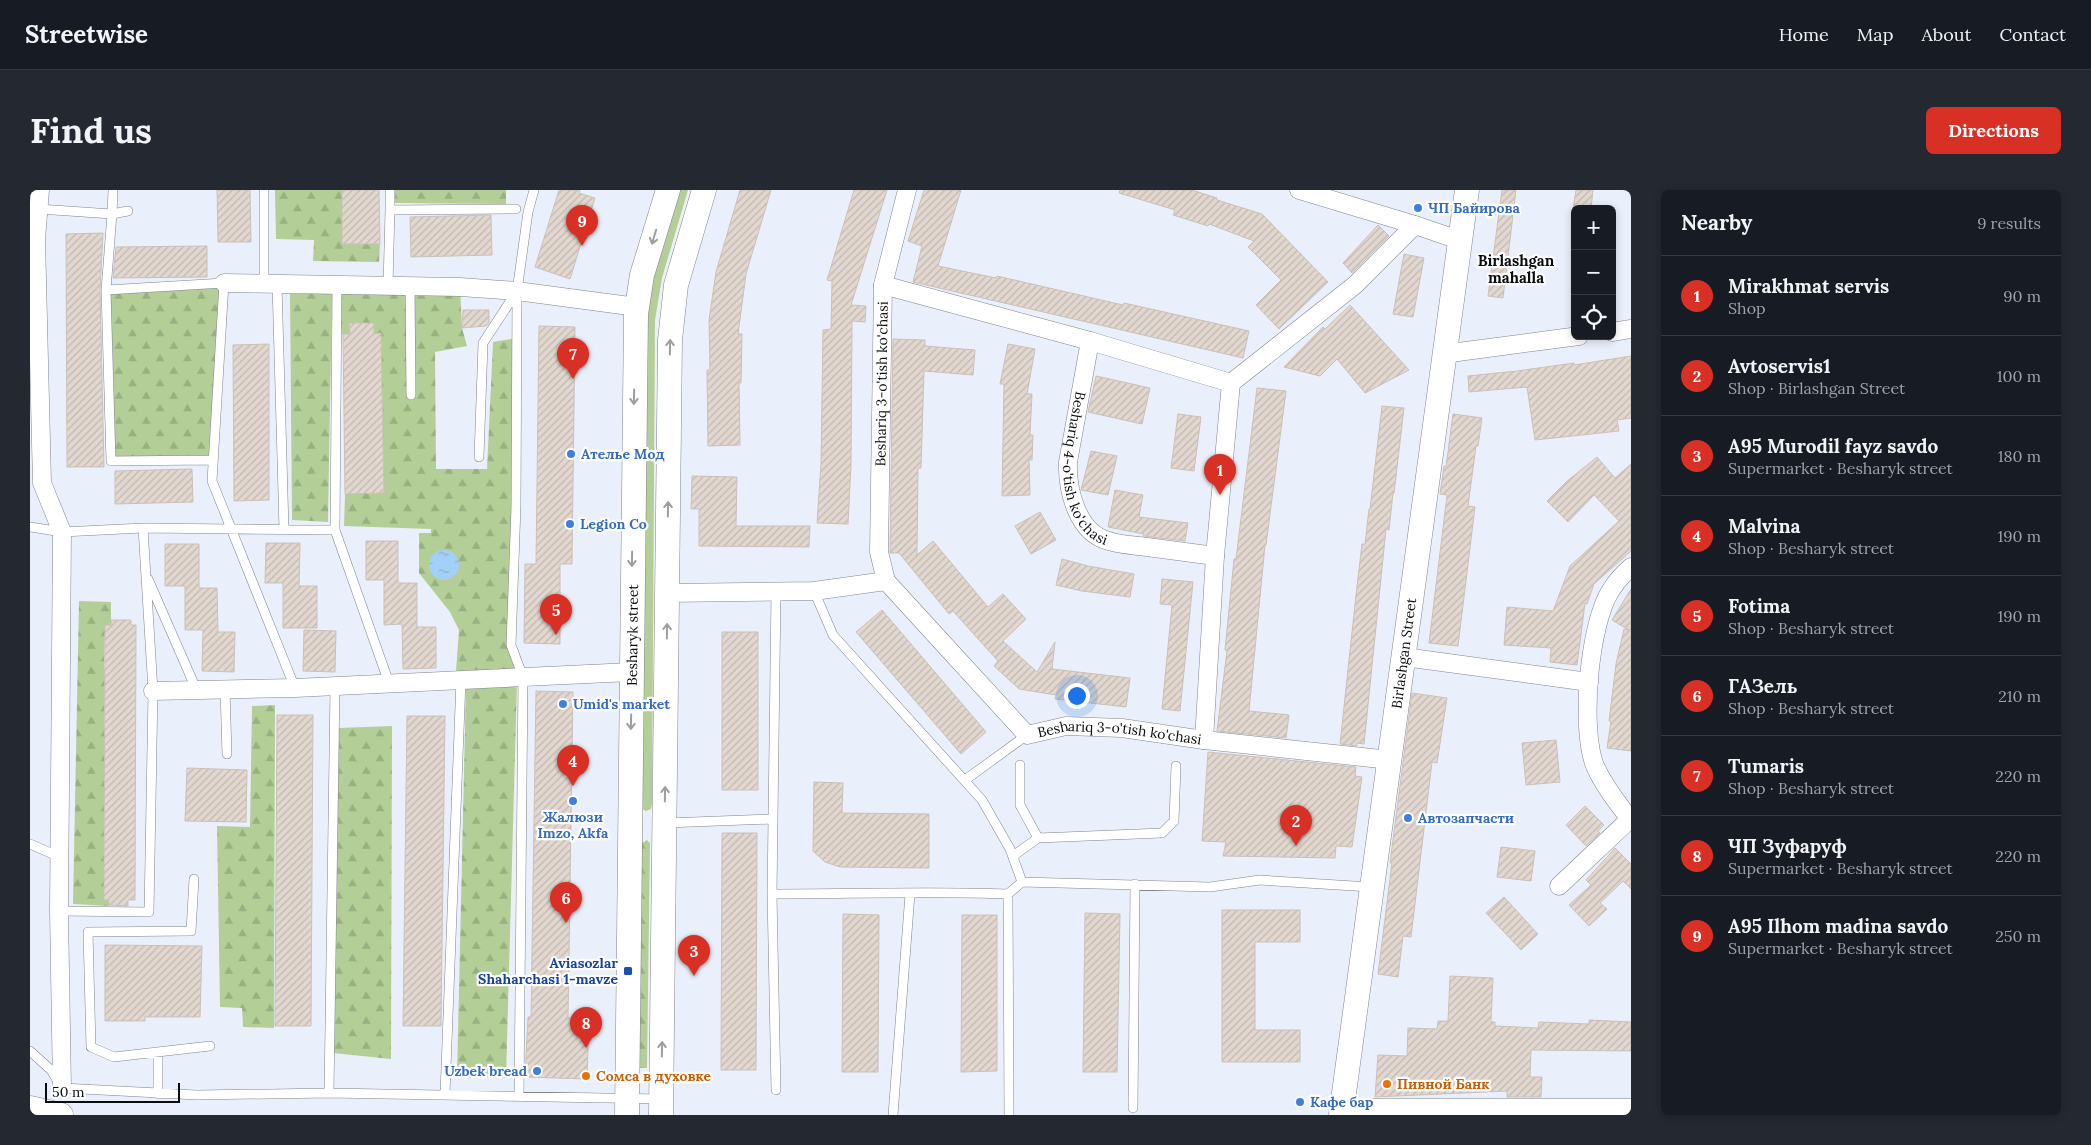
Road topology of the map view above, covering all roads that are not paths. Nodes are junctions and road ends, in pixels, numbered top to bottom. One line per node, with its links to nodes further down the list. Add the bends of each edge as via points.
1 (40, 190): 11 (street)
2 (113, 190): 15 (lane)
3 (264, 190): 20 (lane)
4 (390, 190): 13 (lane)
5 (534, 190): 26 (lane)
6 (668, 190): 27 (main road, Besharyk street, one-way to 27, via 642,275)
7 (704, 190): 49 (main road, one-way to 7, via 671,322 676,285)
8 (908, 190): 22 (street, Beshariq 3-o'tish ko'chasi)
9 (1299, 190): 16 (street)
10 (1467, 190): 18 (main road, Birlashgan Street)
11 (39, 209): 15 (lane); 17 (street)
12 (516, 209): 13 (lane)
13 (390, 210): 23 (lane)
14 (128, 212): 15 (lane)
15 (112, 214): 25 (lane)
16 (1415, 225): 18 (street); 33 (street, via 1355,285)
17 (33, 238): 42 (street, via 42,483)
18 (1460, 240): 32 (main road, Birlashgan Street)
19 (224, 283): 20 (street); 25 (lane); 36 (lane)
20 (270, 284): 21 (street); 40 (lane)
21 (337, 285): 23 (street); 41 (lane)
22 (883, 285): 31 (street); 46 (street, Beshariq 3-o'tish ko'chasi, via 879,552)
23 (388, 286): 24 (street)
24 (410, 286): 26 (street); 34 (lane)
25 (106, 290): 36 (lane, via 110,461)
26 (517, 291): 27 (street); 35 (lane, via 483,343); 52 (lane, via 516,506 511,645)
27 (637, 307): 51 (main road, Besharyk street, one-way to 51)
28 (1631, 329): 29 (street)
29 (1616, 331)
30 (1571, 337): 32 (street)
31 (1090, 341): 33 (street); 43 (street, Beshariq 4-o'tish ko'chasi, via 1068,462 1067,480 1078,514 1090,529 1108,541)
32 (1443, 354): 50 (main road, Birlashgan Street)
33 (1230, 383): 43 (street)
34 (411, 395)
35 (480, 457)
36 (212, 460): 39 (lane, via 212,481)
37 (30, 527): 42 (lane)
38 (143, 528): 39 (lane); 42 (lane); 45 (lane)
39 (229, 528): 40 (lane); 57 (lane)
40 (284, 529): 41 (lane)
41 (335, 530): 55 (lane)
42 (62, 532): 75 (street)
43 (1216, 556): 62 (street)
44 (1631, 567): 54 (street, via 1610,590 1601,611)
45 (145, 572): 59 (lane); 60 (lane)
46 (886, 581): 47 (street); 61 (street, Beshariq 3-o'tish ko'chasi)
47 (814, 591): 48 (street); 67 (lane, via 833,635)
48 (776, 592): 49 (street); 68 (lane)
49 (667, 593): 70 (main road, one-way to 49)
50 (1404, 657): 54 (street); 64 (main road, Birlashgan Street)
51 (631, 672): 52 (street); 71 (main road, Besharyk street, one-way to 71)
52 (523, 677): 53 (street); 93 (lane)
53 (461, 680): 55 (street); 92 (lane)
54 (1589, 682): 69 (street, via 1587,725 1595,765 1610,793)
55 (389, 683): 56 (street)
56 (335, 686): 57 (street); 90 (lane)
57 (295, 688): 58 (street)
58 (225, 690): 60 (street); 63 (lane)
59 (153, 691): 60 (street); 84 (lane, via 149,912)
60 (197, 691)
61 (1027, 735): 62 (street, Beshariq 3-o'tish ko'chasi, via 1066,726 1122,728); 67 (lane)
62 (1204, 740): 64 (street, Beshariq 3-o'tish ko'chasi)
63 (227, 754)
64 (1390, 760): 80 (main road, Birlashgan Street)
65 (1020, 766): 72 (lane, via 1020,805)
66 (1176, 766): 72 (lane, via 1174,822 1162,833)
67 (965, 780): 74 (lane, via 982,800)
68 (773, 819): 70 (lane); 81 (lane)
69 (1631, 820): 79 (street)
70 (664, 823): 71 (main road); 95 (main road, one-way to 70)
71 (630, 824): 94 (main road, Besharyk street)
72 (1038, 838): 74 (lane)
73 (30, 844): 75 (lane)
74 (1013, 856): 77 (lane)
75 (60, 857): 84 (street)
76 (194, 879): 87 (lane, via 192,931 88,932 91,1047 114,1057)
77 (1022, 882): 78 (lane); 83 (lane)
78 (1134, 884): 80 (lane, via 1210,887 1260,880); 97 (lane)
79 (1560, 886)
80 (1373, 887): 99 (main road, Birlashgan Street)
81 (772, 894): 82 (lane); 89 (lane)
82 (910, 894): 83 (lane); 101 (lane)
83 (1008, 894): 102 (lane)
84 (59, 911): 88 (street)
85 (210, 1046): 87 (lane)
86 (30, 1051): 88 (lane, via 51,1070)
87 (158, 1052): 91 (lane)
88 (62, 1088): 91 (lane)
89 (776, 1090)
90 (329, 1093): 91 (lane); 92 (lane)
91 (158, 1094)
92 (445, 1094): 93 (lane)
93 (519, 1097): 94 (lane)
94 (627, 1106): 95 (lane)
95 (662, 1107)
96 (30, 1108): 100 (main road)
97 (1133, 1108)
98 (1631, 1108): 99 (street)
99 (1341, 1111)
100 (61, 1115)
101 (893, 1115)
102 (1009, 1115)

